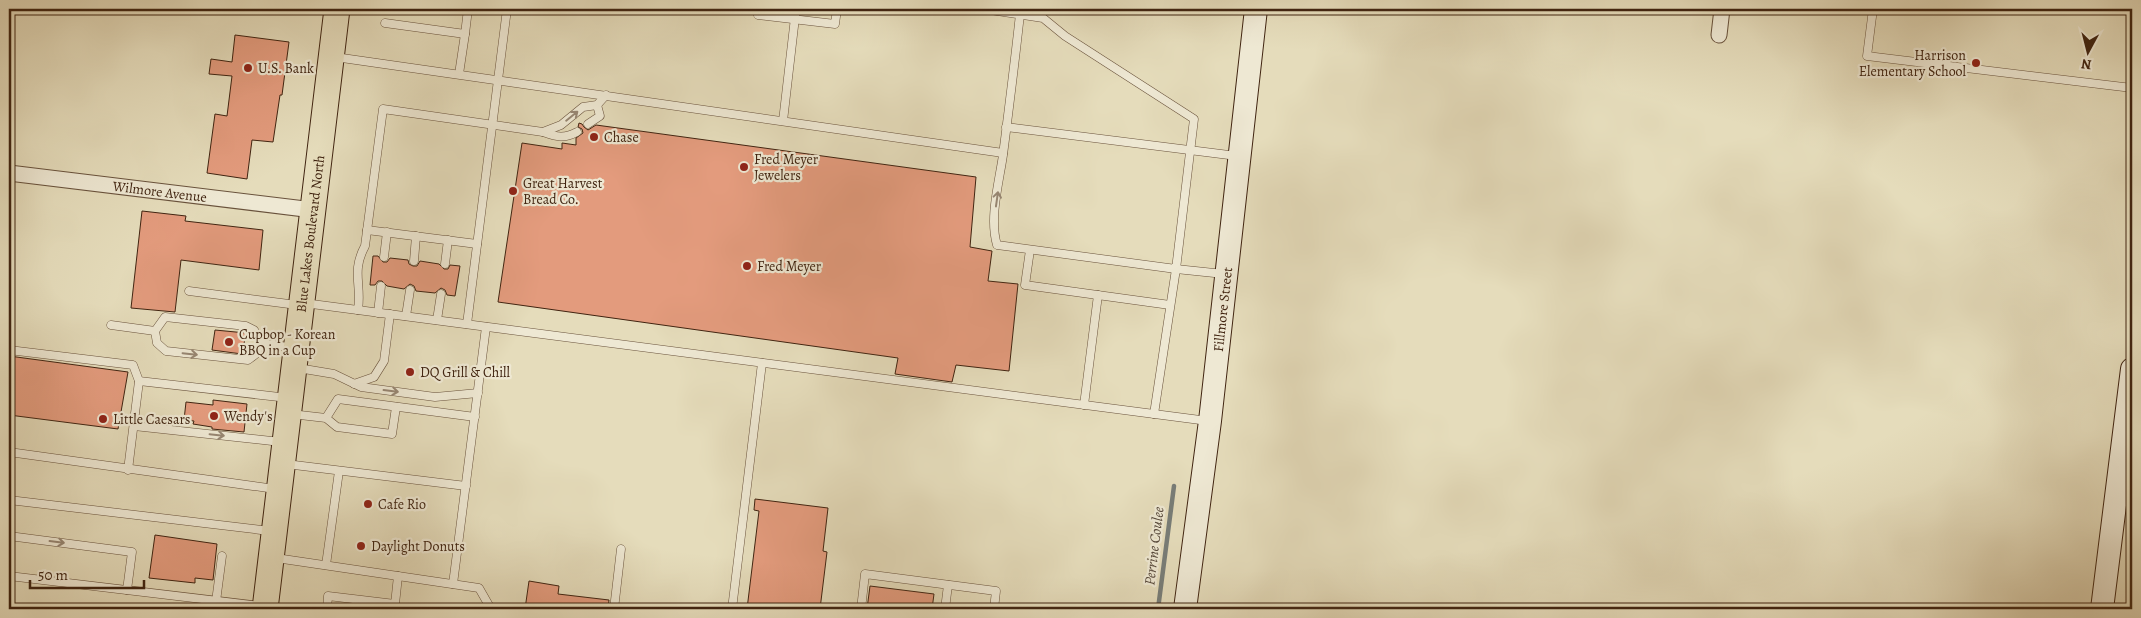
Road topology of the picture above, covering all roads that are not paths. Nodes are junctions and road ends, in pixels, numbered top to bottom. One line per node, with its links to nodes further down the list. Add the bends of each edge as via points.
1 (337, 9): 16 (main road, Blue Lakes Boulevard North)
2 (468, 9): 14 (lane)
3 (507, 9): 18 (lane)
4 (759, 9): 12 (lane, via 758,15)
5 (796, 9): 12 (lane)
6 (837, 9): 12 (lane, via 835,24)
7 (984, 9): 11 (lane)
8 (1722, 9): 15 (street)
9 (1873, 9): 19 (lane, via 1867,56)
10 (1253, 10): 30 (street, Fillmore Street)
11 (1021, 12): 25 (lane); 28 (lane, via 1043,18 1065,36 1194,119)
12 (795, 19): 22 (lane)
13 (385, 23): 14 (lane)
14 (464, 34): 17 (lane)
15 (1719, 34)
16 (331, 56): 17 (lane); 32 (main road, Blue Lakes Boulevard North)
17 (459, 74): 18 (lane)
18 (498, 80): 20 (lane); 23 (lane)
19 (2132, 88)
20 (606, 95): 21 (lane); 22 (lane)
21 (597, 105): 24 (lane, via 600,116); 26 (lane, one-way to 21, via 561,125 583,107)
22 (783, 121): 29 (lane)
23 (493, 123): 26 (lane); 33 (lane, via 383,108); 37 (lane)
24 (588, 124)
25 (1006, 127): 28 (lane); 29 (lane)
26 (543, 132): 27 (lane, via 568,138)
27 (577, 132)
28 (1190, 150): 30 (lane); 42 (lane)
29 (1003, 153): 38 (lane, one-way to 29, via 997,245 993,232)
30 (1239, 157): 43 (street, Fillmore Street)
31 (9, 173): 32 (street, Wilmore Avenue)
32 (313, 210): 49 (main road, Blue Lakes Boulevard North)
33 (367, 230): 34 (lane); 51 (lane, via 356,283 360,294)
34 (387, 232): 35 (lane); 39 (lane)
35 (416, 236): 36 (lane); 40 (lane)
36 (448, 240): 37 (lane); 41 (lane)
37 (477, 244): 56 (lane)
38 (1030, 250): 42 (lane); 48 (lane, via 1026,285)
39 (384, 257)
40 (414, 261)
41 (445, 264)
42 (1176, 269): 43 (lane); 50 (lane)
43 (1226, 275): 74 (street, Fillmore Street)
44 (381, 286): 52 (lane)
45 (410, 290): 54 (lane)
46 (189, 291): 49 (lane)
47 (441, 294): 55 (lane)
48 (1098, 295): 50 (lane); 68 (lane)
49 (302, 304): 51 (lane); 62 (main road, Blue Lakes Boulevard North)
50 (1170, 305): 71 (lane)
51 (358, 310): 52 (lane)
52 (378, 313): 53 (lane)
53 (390, 314): 54 (lane); 66 (lane, via 384,361 374,377)
54 (406, 316): 55 (lane)
55 (437, 320): 56 (lane)
56 (467, 324): 58 (lane)
57 (111, 325): 59 (lane)
58 (486, 327): 63 (lane); 67 (lane)
59 (155, 331): 60 (lane, via 164,317 246,326 254,330); 60 (lane, one-way to 60, via 157,343 166,351 248,360 256,354)
60 (261, 343): 62 (lane)
61 (9, 350): 65 (lane, via 133,365)
62 (295, 358): 66 (lane); 69 (main road, Blue Lakes Boulevard North)
63 (762, 363): 68 (lane); 101 (lane)
64 (2132, 369): 78 (street)
65 (139, 381): 69 (lane); 75 (lane)
66 (354, 384): 67 (lane, one-way to 67, via 435,397)
67 (478, 393): 72 (lane)
68 (1084, 405): 71 (lane)
69 (289, 406): 73 (lane); 77 (main road, Blue Lakes Boulevard North)
70 (396, 407): 72 (lane); 73 (lane, via 338,400); 73 (lane, via 392,434 336,427)
71 (1154, 414): 74 (lane)
72 (475, 417): 81 (lane)
73 (326, 418)
74 (1210, 421): 105 (street, Fillmore Street)
75 (134, 426): 77 (lane, one-way to 77); 79 (lane)
76 (9, 452): 79 (lane)
77 (284, 453): 80 (lane); 82 (main road, Blue Lakes Boulevard North)
78 (2127, 454): 106 (street)
79 (128, 470): 82 (lane)
80 (339, 471): 81 (lane); 89 (lane)
81 (466, 486): 92 (lane)
82 (280, 490): 84 (main road, Blue Lakes Boulevard North)
83 (9, 500): 84 (lane)
84 (274, 532): 88 (main road, Blue Lakes Boulevard North)
85 (9, 536): 94 (lane, one-way to 94, via 132,552)
86 (621, 549): 100 (lane)
87 (222, 556): 95 (lane)
88 (271, 558): 89 (lane); 97 (main road, Blue Lakes Boulevard North)
89 (326, 566): 91 (lane)
90 (9, 576): 94 (lane)
91 (398, 576): 92 (lane); 96 (lane)
92 (453, 584): 99 (lane, via 479,588)
93 (948, 585): 102 (lane, via 866,574); 103 (lane); 104 (lane, via 996,592)
94 (127, 590): 95 (lane)
95 (215, 605): 97 (lane)
96 (394, 607): 98 (lane, via 328,596)
97 (265, 608)
98 (327, 609)
99 (491, 609)
100 (614, 609)
101 (732, 609)
102 (861, 609)
103 (944, 609)
104 (994, 609)
105 (1185, 609)
106 (2102, 609)

